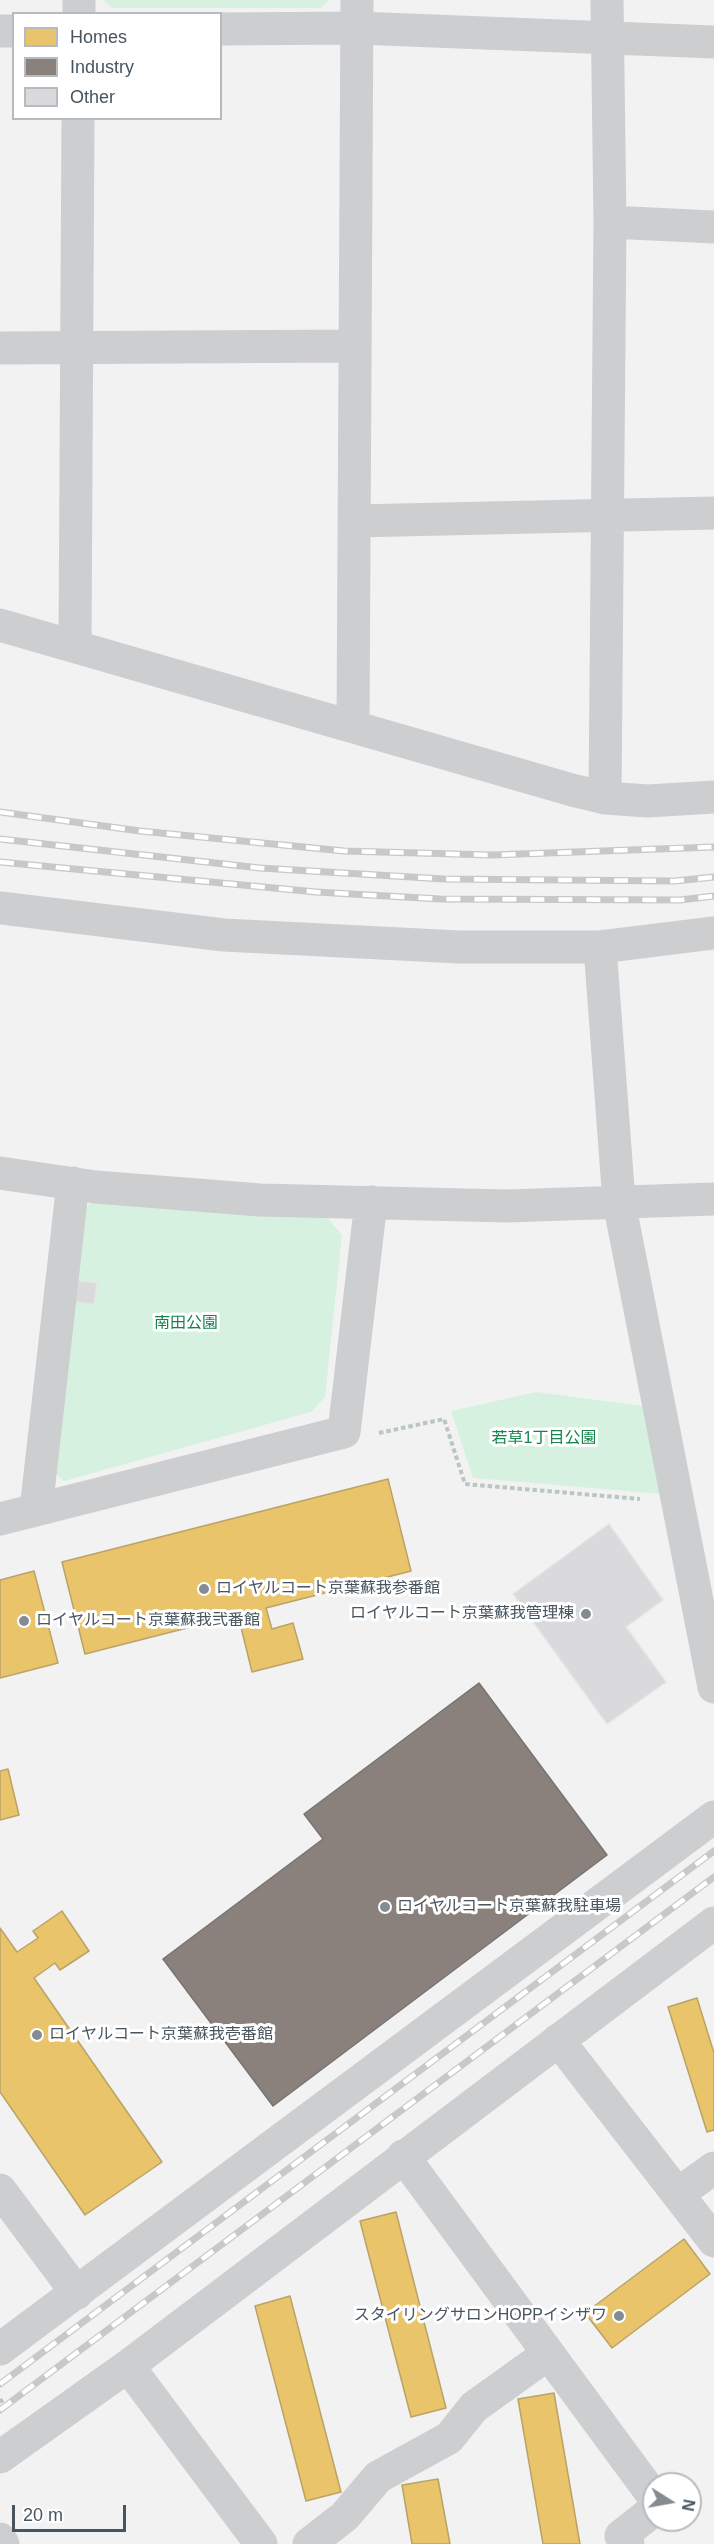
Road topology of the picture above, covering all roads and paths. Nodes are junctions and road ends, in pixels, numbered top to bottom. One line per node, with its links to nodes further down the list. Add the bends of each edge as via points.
1 (607, 0): 4 (street)
2 (357, 14): 3 (street); 4 (street); 9 (street)
3 (222, 29)
4 (607, 37): 5 (street); 7 (street)
5 (714, 42)
6 (78, 120): 11 (street)
7 (610, 222): 8 (street); 13 (street)
8 (714, 227)
9 (355, 346): 11 (street); 14 (street)
10 (0, 348): 11 (street)
11 (77, 348): 16 (street)
12 (714, 513): 13 (street)
13 (606, 516): 14 (street); 19 (street)
14 (354, 521): 17 (street)
15 (0, 625): 16 (street)
16 (75, 645): 17 (street)
17 (353, 726): 19 (street)
18 (714, 797): 19 (street, via 648,801)
19 (605, 798)
20 (0, 908): 22 (street, via 224,934 459,948)
21 (714, 933): 22 (street)
22 (600, 947): 27 (street)
23 (0, 1173): 24 (street)
24 (73, 1183): 26 (street, via 260,1200); 30 (street)
25 (714, 1199): 27 (street)
26 (371, 1202): 27 (street, via 507,1206); 28 (street)
27 (619, 1202): 29 (street)
28 (344, 1432): 29 (path, via 359,1437 444,1419 465,1484); 30 (street)
29 (678, 1502): 32 (street)
30 (36, 1510): 31 (street)
31 (0, 1519)
32 (714, 1687)
33 (714, 1817): 41 (street)
34 (714, 1923): 35 (street)
35 (558, 2040): 36 (street); 39 (street)
36 (403, 2156): 43 (street); 44 (street)
37 (714, 2168): 39 (street)
38 (0, 2190): 41 (street)
39 (679, 2193): 40 (street)
40 (714, 2241)
41 (77, 2293): 42 (street)
42 (0, 2349)
43 (548, 2354): 46 (street); 51 (street, via 474,2407 449,2439 378,2477 345,2516)
44 (128, 2366): 45 (street); 50 (street)
45 (0, 2457)
46 (642, 2482)
47 (642, 2519): 52 (street, via 621,2536)
48 (0, 2539): 49 (street)
49 (3, 2544)
50 (261, 2544)
51 (309, 2544)
52 (628, 2544)

